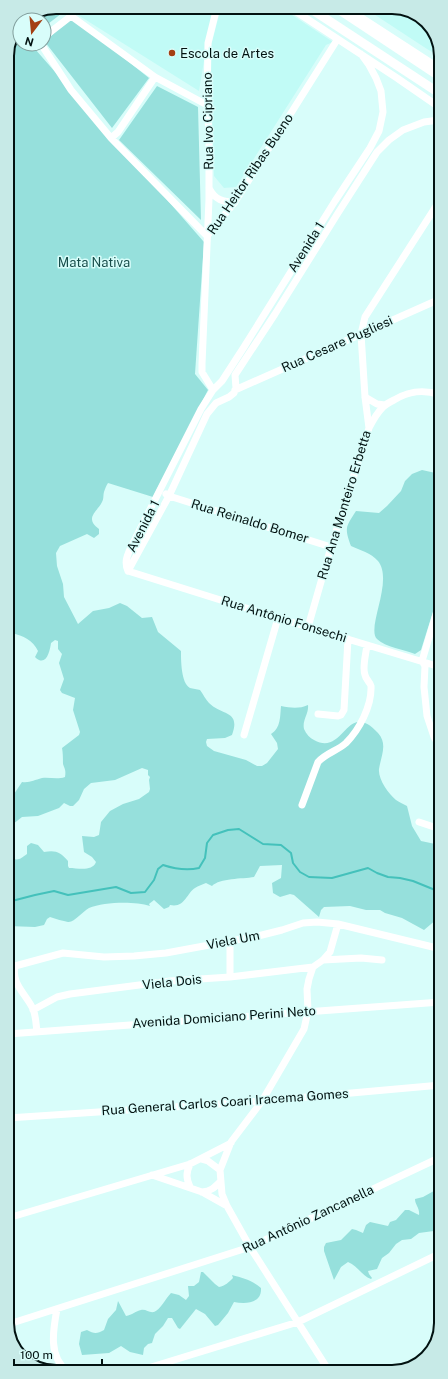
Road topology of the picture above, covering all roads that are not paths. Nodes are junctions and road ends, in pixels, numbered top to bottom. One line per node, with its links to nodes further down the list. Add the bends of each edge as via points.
1 (216, 14): 16 (street, Rua Ivo Cipriano, via 208,43)
2 (299, 14): 8 (street)
3 (319, 14): 14 (main road)
4 (346, 14): 12 (main road)
5 (356, 14): 11 (street)
6 (71, 16): 7 (street); 13 (street)
7 (52, 31)
8 (337, 40): 10 (street); 20 (street, Rua Heitor Ribas Bueno)
9 (46, 52): 18 (street, via 71,90)
10 (361, 54): 15 (street); 25 (street, Avenida 1, via 376,78 381,92 383,112 379,131)
11 (434, 65)
12 (434, 73)
13 (155, 77): 16 (street); 18 (street, via 118,132)
14 (434, 90)
15 (434, 103)
16 (207, 105): 19 (street, Rua Ivo Cipriano)
17 (434, 121): 26 (street, Avenida 1, via 402,130 377,152 235,375)
18 (111, 138): 22 (street)
19 (208, 188): 20 (street, via 220,200); 22 (street, Rua Ivo Cipriano)
20 (235, 202): 22 (street, Rua Heitor Ribas Bueno)
21 (434, 209): 24 (street, via 365,318)
22 (207, 236): 27 (street, Rua Heitor Ribas Bueno, via 202,372)
23 (434, 302): 24 (street, Rua Cesare Pugliesi)
24 (361, 334): 26 (street, Rua Cesare Pugliesi); 29 (street, Rua Ana Monteiro Erbetta)
25 (222, 381): 26 (street, via 228,380); 27 (street, Avenida 1)
26 (235, 387): 33 (street, Avenida 1, via 229,397 216,403 207,414)
27 (214, 390): 32 (street, Avenida 1, via 201,409)
28 (434, 392): 30 (street, via 416,391)
29 (365, 397): 30 (street, via 377,404); 31 (street, Rua Ana Monteiro Erbetta)
30 (385, 405): 31 (street)
31 (369, 428): 34 (street, Rua Ana Monteiro Erbetta)
32 (160, 490): 33 (street, Rua Reinaldo Bomer); 35 (street, Avenida 1, via 126,558)
33 (169, 496): 34 (street, Rua Reinaldo Bomer); 35 (street, Avenida 1)
34 (331, 547): 38 (street, Rua Ana Monteiro Erbetta)
35 (128, 571): 36 (street, Rua Antônio Fonsechi)
36 (278, 618): 38 (street, Rua Antônio Fonsechi); 44 (street)
37 (434, 621): 41 (street)
38 (308, 627): 39 (street, Rua Antônio Fonsechi)
39 (348, 639): 40 (street, Rua Antônio Fonsechi); 43 (street, via 344,710 338,716)
40 (367, 645): 41 (street, Rua Antônio Fonsechi); 46 (street, via 365,675 370,684 371,695 364,718 347,742 318,762)
41 (422, 661): 42 (street, Rua Antônio Fonsechi); 45 (street, via 425,666 427,716)
42 (434, 665)
43 (318, 714)
44 (244, 735)
45 (434, 736)
46 (302, 805)
47 (419, 822): 48 (street)
48 (434, 827)
49 (338, 924): 50 (street, Viela Um, via 304,923); 51 (street, Viela Um); 52 (street, via 333,945)
50 (230, 941): 55 (street, Viela Um, via 134,956 104,957 63,953 23,963 15,966); 57 (street)
51 (434, 948)
52 (323, 960): 53 (street); 54 (street)
53 (382, 960)
54 (313, 967): 57 (street, Viela Dois); 60 (street, via 308,989)
55 (14, 970)
56 (14, 977): 59 (street, Viela Um)
57 (230, 977): 59 (street, Viela Dois, via 170,981 70,994 57,997)
58 (434, 1002): 60 (street, Avenida Domiciano Perini Neto)
59 (33, 1010): 61 (street)
60 (308, 1011): 61 (street, Avenida Domiciano Perini Neto); 64 (street, via 304,1029)
61 (37, 1032): 62 (street, Avenida Domiciano Perini Neto)
62 (14, 1034)
63 (434, 1086): 64 (street, Rua General Carlos Coari Iracema Gomes)
64 (262, 1101): 65 (street, Rua General Carlos Coari Iracema Gomes); 66 (street)
65 (14, 1118)
66 (231, 1142): 67 (street); 70 (street)
67 (201, 1159): 69 (street); 70 (street)
68 (434, 1160): 77 (street, Rua Antônio Zancanella)
69 (190, 1164): 71 (street); 73 (street, via 186,1172)
70 (220, 1170): 72 (street)
71 (152, 1175): 73 (street); 76 (street)
72 (220, 1182): 74 (street, via 215,1188); 75 (street)
73 (190, 1187): 74 (street)
74 (202, 1192): 75 (street)
75 (227, 1206): 77 (street)
76 (14, 1216)
77 (250, 1248): 79 (street, Rua Antônio Zancanella); 81 (street)
78 (434, 1256): 81 (street)
79 (57, 1309): 80 (street, Rua Antônio Zancanella); 82 (street, via 55,1354)
80 (14, 1322)
81 (298, 1322): 83 (street); 84 (street)
82 (61, 1365)
83 (158, 1365)
84 (325, 1365)

